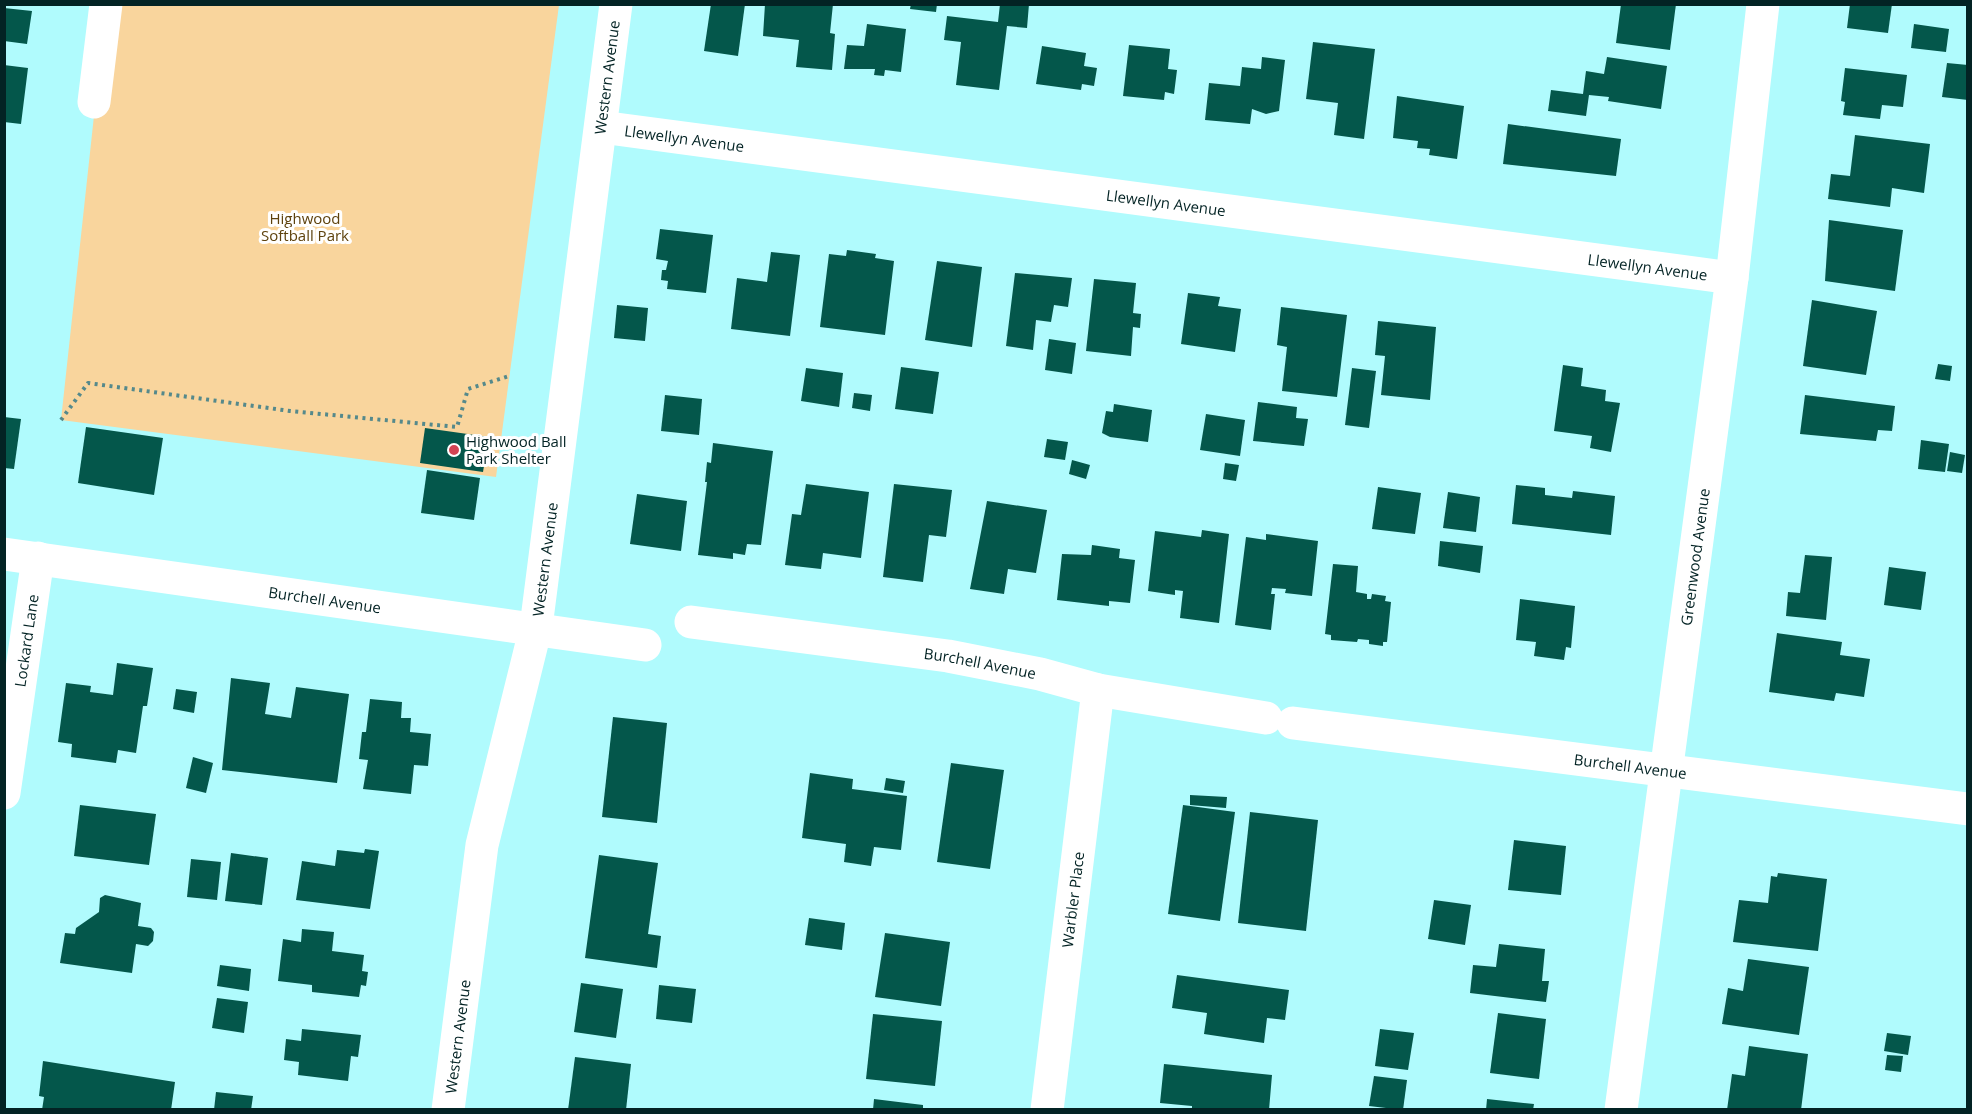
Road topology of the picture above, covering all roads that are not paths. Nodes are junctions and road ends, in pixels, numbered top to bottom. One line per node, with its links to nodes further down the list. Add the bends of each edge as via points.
1 (106, 4): 4 (street)
2 (616, 4): 5 (street, Western Avenue)
3 (1763, 4): 6 (street, Greenwood Avenue)
4 (94, 102)
5 (601, 127): 6 (street, Llewellyn Avenue); 10 (street, Western Avenue)
6 (1732, 278): 13 (street, Greenwood Avenue)
7 (4, 554): 8 (street, Burchell Avenue)
8 (38, 558): 10 (street, Burchell Avenue); 14 (street, Lockard Lane)
9 (691, 622): 12 (street, Burchell Avenue, via 948,656)
10 (536, 627): 11 (street, Burchell Avenue); 16 (street, Western Avenue, via 482,845)
11 (645, 645)
12 (1098, 690): 13 (street, Burchell Avenue, via 1280,720); 17 (street, Warbler Place)
13 (1667, 772): 15 (street, Burchell Avenue); 18 (street, Greenwood Avenue)
14 (4, 793)
15 (1968, 809)
16 (448, 1110)
17 (1047, 1110)
18 (1621, 1110)

